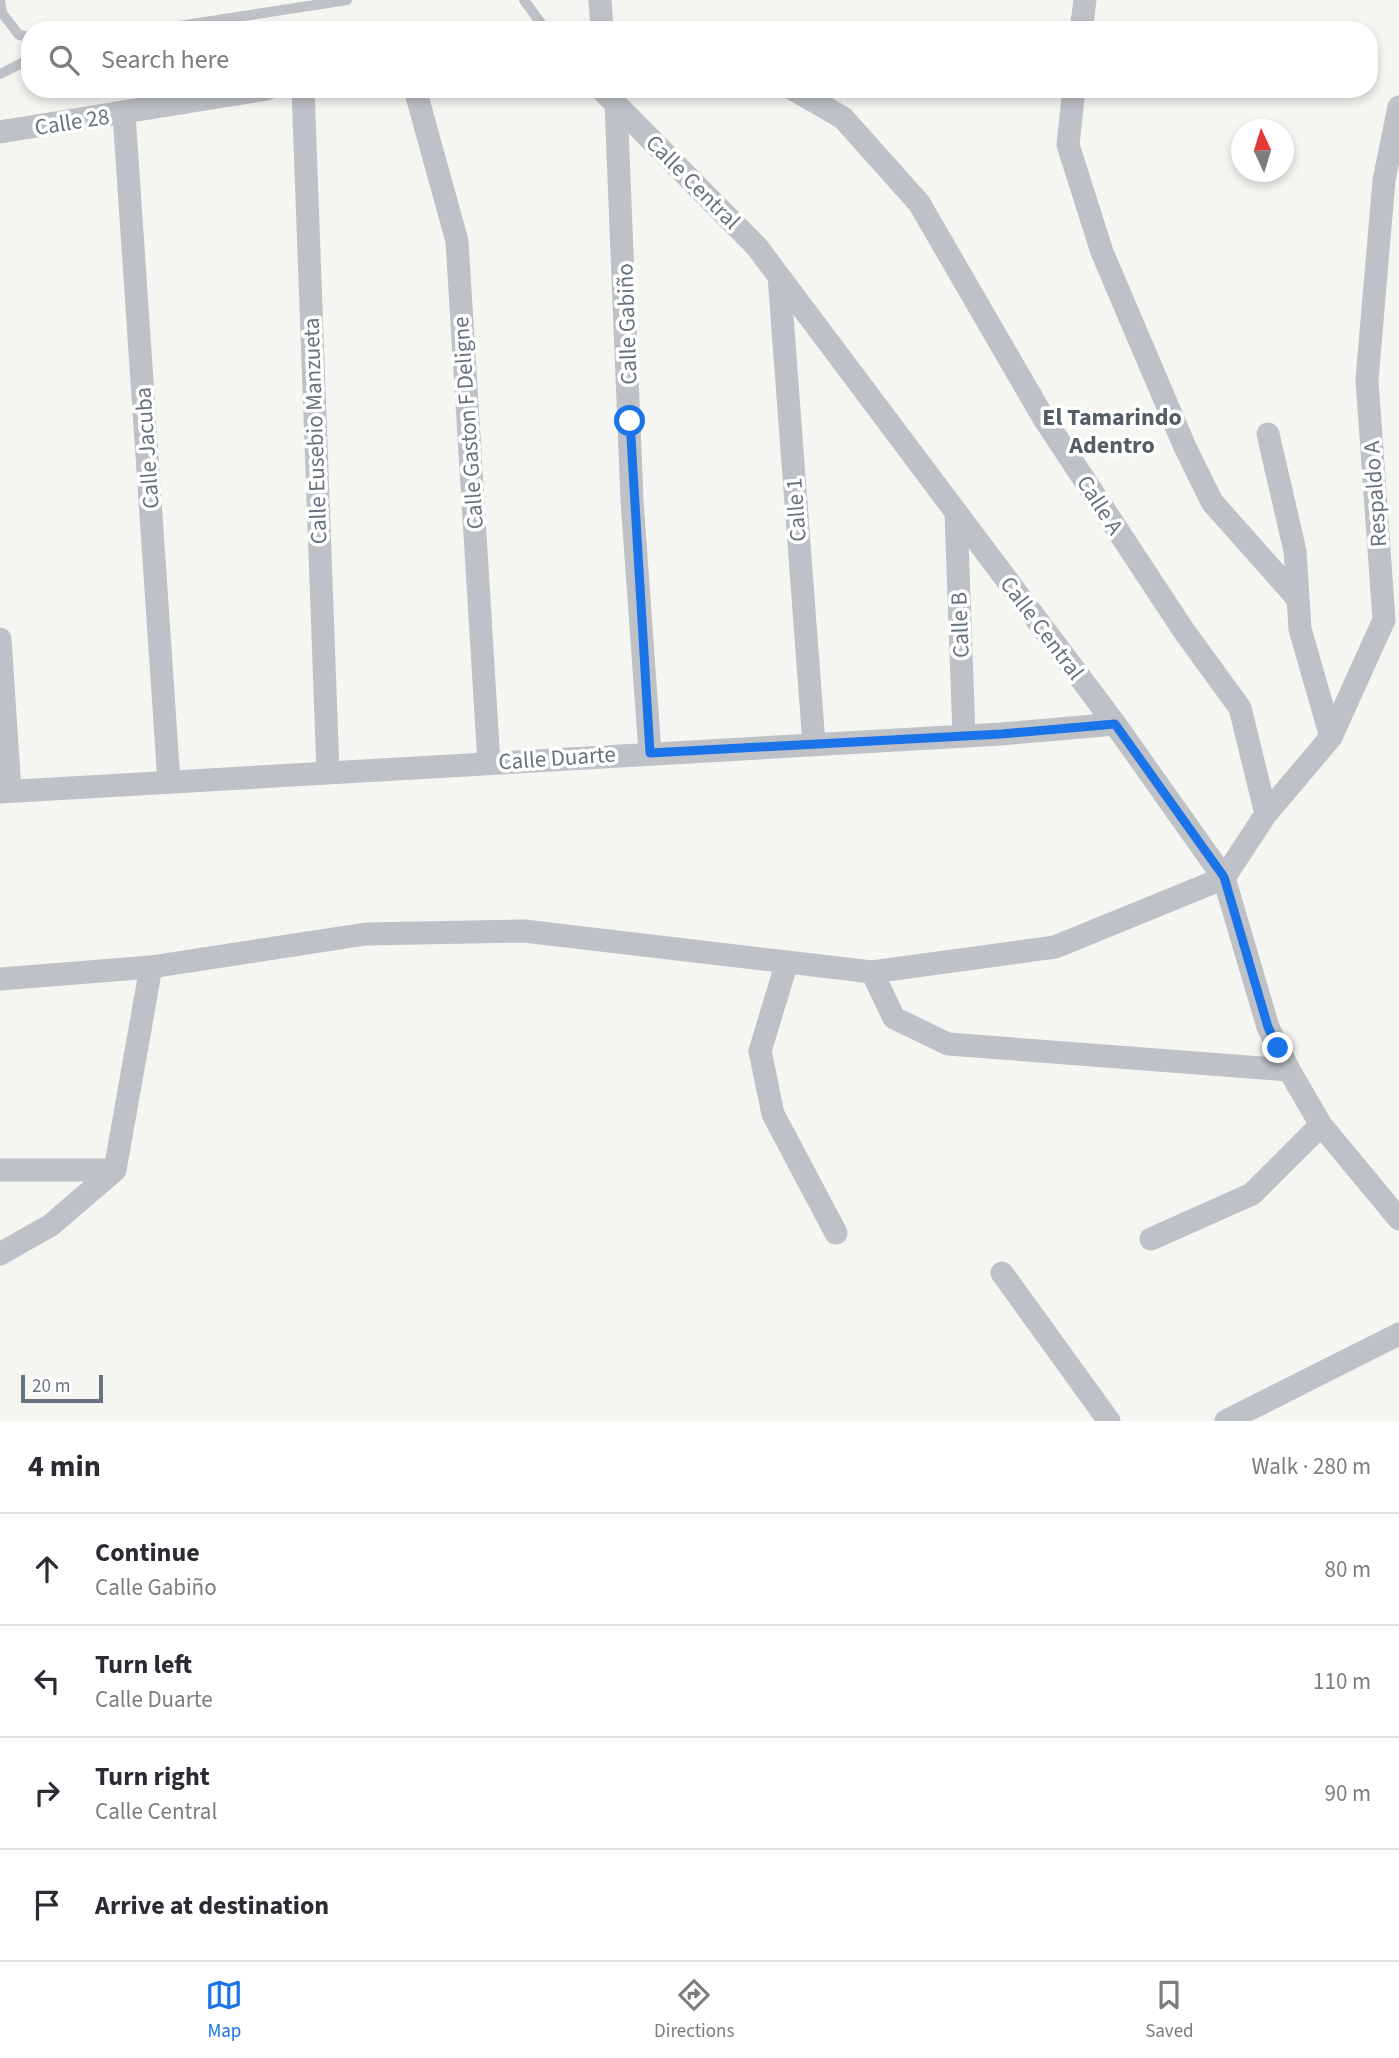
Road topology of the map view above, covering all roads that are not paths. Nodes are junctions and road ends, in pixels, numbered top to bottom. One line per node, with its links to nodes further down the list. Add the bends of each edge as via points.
1 (0, 0): 10 (lane, via 2,13)
2 (347, 0): 6 (lane)
3 (524, 0): 7 (lane)
4 (600, 0): 8 (street)
5 (1085, 0): 9 (street)
6 (211, 21)
7 (539, 21)
8 (601, 21)
9 (1082, 21)
10 (21, 35)
11 (21, 64): 12 (lane)
12 (0, 74)
13 (216, 98): 21 (street, Calle 28)
14 (303, 98): 34 (street, Calle Eusebio Manzueta)
15 (417, 98): 33 (street, Calle Gaston F Deligne, via 457,242)
16 (608, 98): 32 (street, Calle Gabiño)
17 (609, 98): 23 (street, Calle Central, via 757,247)
18 (809, 98): 37 (street, Calle A, via 843,118 919,203 1043,417 1240,708)
19 (1073, 98): 26 (street, via 1068,145 1102,252 1185,447 1212,502)
20 (1399, 107): 30 (street, Respaldo A, via 1384,180 1367,380 1384,620)
21 (124, 114): 22 (street, Calle 28); 35 (street, Calle Jacuba)
22 (0, 132)
23 (779, 276): 25 (street, Calle Central); 31 (street, Calle 1)
24 (1268, 434): 26 (street, via 1295,551)
25 (957, 513): 28 (street, Calle Central); 29 (street, Calle B)
26 (1298, 599): 30 (street, via 1300,629)
27 (0, 639): 36 (street)
28 (1115, 724): 29 (street, Calle Duarte); 38 (street, Calle Central)
29 (964, 736): 31 (street, Calle Duarte)
30 (1331, 737): 37 (street, Respaldo A)
31 (814, 744): 32 (street, Calle Duarte)
32 (650, 753): 33 (street, Calle Duarte)
33 (489, 762): 34 (street, Calle Duarte)
34 (328, 772): 35 (street, Calle Duarte)
35 (169, 782): 36 (street, Calle Duarte)
36 (5, 792)
37 (1266, 814): 38 (street, Respaldo A)
38 (1224, 877): 41 (street, via 1055,947); 43 (street, Calle Central, via 1268,1027)
39 (787, 962): 40 (street, via 524,931 366,934); 41 (street); 48 (street, via 760,1051 773,1114)
40 (151, 967): 42 (street); 46 (street)
41 (872, 972): 43 (street, via 894,1018 948,1044)
42 (0, 979)
43 (1289, 1070): 44 (street, Calle Central)
44 (1321, 1125): 47 (street, Calle Central); 49 (street, via 1252,1194)
45 (0, 1170): 46 (street)
46 (115, 1170): 50 (street, via 51,1225)
47 (1399, 1219)
48 (836, 1233)
49 (1151, 1239)
50 (0, 1254)
51 (1002, 1273): 53 (street)
52 (1399, 1334): 54 (street)
53 (1110, 1421)
54 (1226, 1421)

